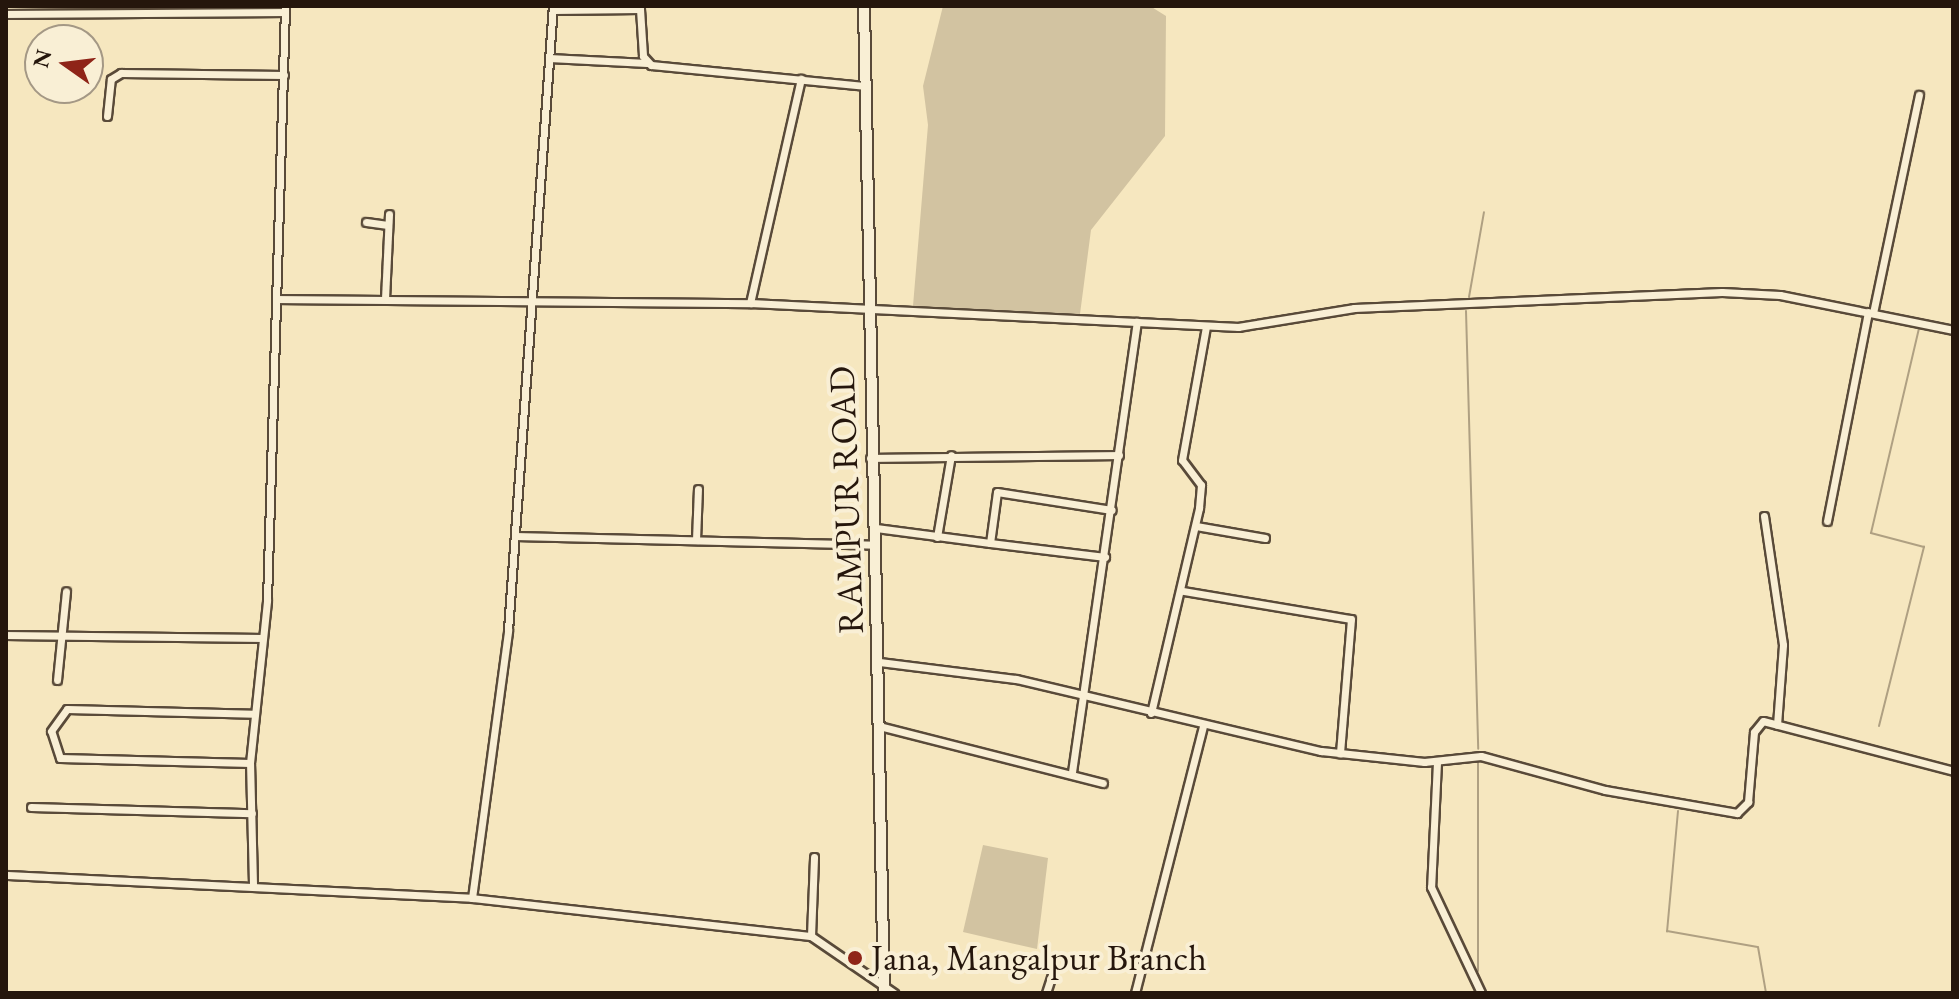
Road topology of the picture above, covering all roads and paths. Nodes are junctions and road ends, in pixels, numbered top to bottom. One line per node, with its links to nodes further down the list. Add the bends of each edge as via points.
1 (864, 6): 10 (main road, RAMPUR ROAD)
2 (553, 8): 3 (street); 6 (street)
3 (641, 8): 7 (street)
4 (285, 9): 5 (street); 8 (street)
5 (6, 14)
6 (549, 58): 7 (street); 18 (street)
7 (647, 63): 9 (street)
8 (284, 75): 12 (street, via 121,73 111,79); 16 (street)
9 (801, 79): 10 (street); 19 (street)
10 (864, 86): 20 (main road, RAMPUR ROAD)
11 (1919, 95): 21 (street)
12 (107, 116)
13 (389, 214): 15 (street)
14 (366, 222): 15 (street)
15 (388, 225): 17 (street)
16 (277, 299): 17 (street); 45 (street)
17 (385, 299): 18 (street)
18 (534, 299): 19 (street); 34 (street)
19 (750, 303): 20 (street)
20 (868, 310): 22 (street); 27 (main road, RAMPUR ROAD)
21 (1871, 313): 23 (street, via 1722,292 1354,308); 24 (street); 31 (street)
22 (1137, 322): 23 (street); 26 (street)
23 (1206, 326): 32 (street, via 1183,447 1184,467 1201,485)
24 (1953, 330)
25 (951, 455): 26 (street); 27 (street); 35 (street)
26 (1119, 455): 29 (street)
27 (870, 458): 33 (main road, RAMPUR ROAD)
28 (698, 489): 37 (street)
29 (1112, 510): 38 (street, via 997,492); 40 (street)
30 (1764, 516): 51 (street, via 1783,645)
31 (1827, 521)
32 (1196, 526): 36 (street); 42 (street)
33 (876, 528): 35 (street); 39 (main road, RAMPUR ROAD)
34 (515, 536): 37 (street); 65 (street)
35 (937, 537): 38 (street)
36 (1265, 538)
37 (696, 540): 39 (street)
38 (990, 543): 40 (street)
39 (876, 545): 46 (main road, RAMPUR ROAD)
40 (1105, 557): 48 (street)
41 (66, 591): 44 (street)
42 (1183, 591): 49 (street); 54 (street, via 1351,619)
43 (8, 635): 44 (street)
44 (65, 636): 45 (street); 47 (street)
45 (260, 638): 50 (street)
46 (879, 662): 48 (street, via 942,665); 52 (main road, RAMPUR ROAD)
47 (57, 680)
48 (1086, 697): 49 (street); 58 (street)
49 (1151, 713): 53 (street)
50 (253, 714): 56 (street); 56 (street, via 67,709 51,731 60,758)
51 (1777, 725): 55 (street, via 1763,721 1754,732 1748,802 1737,813 1605,790 1481,756); 57 (street)
52 (879, 726): 58 (street); 68 (main road, RAMPUR ROAD)
53 (1203, 726): 54 (street); 70 (street)
54 (1340, 754): 55 (street)
55 (1437, 762): 71 (street, via 1431,887)
56 (250, 763): 61 (street)
57 (1953, 771)
58 (1072, 772): 59 (street)
59 (1103, 783)
60 (31, 807): 61 (street)
61 (252, 813): 64 (street)
62 (814, 857): 66 (street)
63 (6, 875): 64 (street)
64 (253, 884): 65 (street)
65 (472, 898): 66 (street)
66 (811, 936): 68 (street)
67 (1054, 968): 69 (street)
68 (887, 991)
69 (1046, 993)
70 (1135, 993)
71 (1481, 993)

